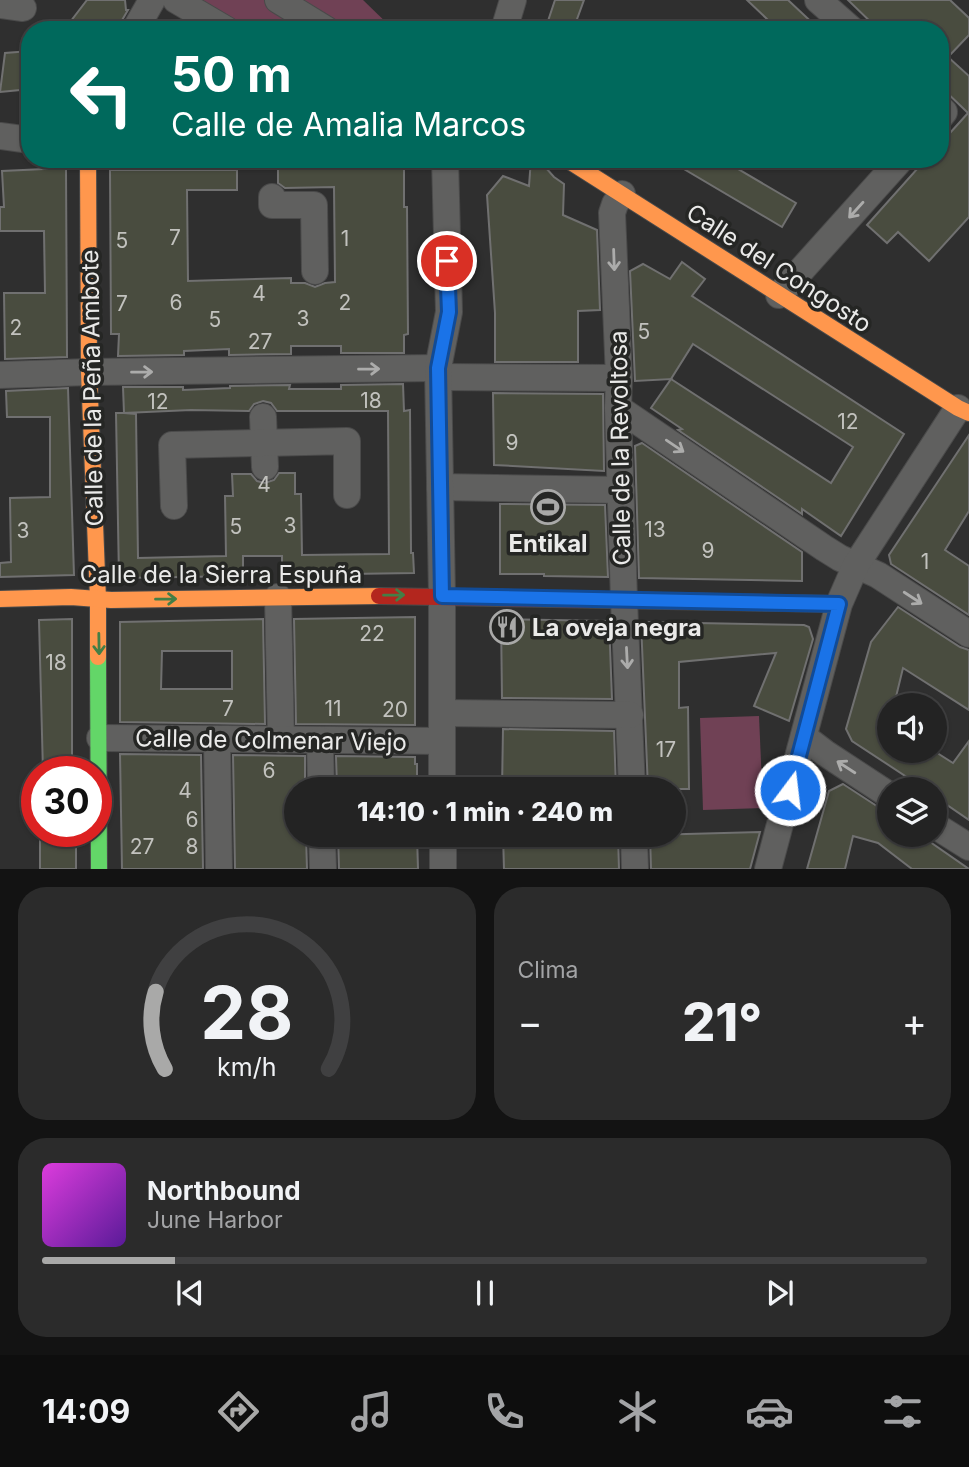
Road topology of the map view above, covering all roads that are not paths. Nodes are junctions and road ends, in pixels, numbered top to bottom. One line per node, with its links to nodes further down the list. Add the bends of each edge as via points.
1 (152, 0): 6 (street)
2 (176, 0): 7 (street)
3 (278, 0): 8 (street)
4 (513, 0): 9 (street)
5 (818, 0): 10 (street)
6 (140, 21)
7 (212, 21)
8 (312, 21)
9 (507, 21)
10 (842, 21)
11 (0, 136): 12 (street)
12 (21, 139)
13 (88, 168): 21 (street, Calle de la Peña Ambote)
14 (444, 168): 22 (street, via 449,312)
15 (580, 168): 17 (street, Calle del Congosto)
16 (893, 168): 20 (street, one-way to 20)
17 (622, 194): 20 (street, Calle del Congosto); 24 (street, Calle de la Revoltosa, one-way to 24, via 612,213)
18 (272, 197): 19 (street, via 272,205 314,205)
19 (316, 271)
20 (779, 295): 26 (street, Calle del Congosto)
21 (89, 372): 22 (street, one-way to 22); 23 (street); 35 (street, Calle de la Peña Ambote)
22 (438, 373): 24 (street); 27 (street)
23 (0, 375)
24 (619, 378): 25 (street, Calle de la Revoltosa)
25 (618, 408): 28 (street, Calle de la Revoltosa); 31 (street, one-way to 31)
26 (963, 410): 31 (street)
27 (440, 487): 28 (street); 32 (street)
28 (621, 490): 36 (street, Calle de la Revoltosa)
29 (347, 495): 30 (street, via 347,441 172,445)
30 (174, 506)
31 (856, 565): 37 (street); 38 (street, one-way to 38)
32 (442, 596): 33 (street, Calle de la Sierra Espuña, one-way to 32); 36 (street, Calle de la Sierra Espuña); 39 (street)
33 (278, 597): 35 (street, Calle de la Sierra Espuña, one-way to 33); 44 (street)
34 (0, 599): 35 (street, Calle de la Sierra Espuña)
35 (98, 599): 41 (street, Calle de la Peña Ambote, one-way to 41)
36 (624, 600): 37 (street, Calle de la Sierra Espuña); 40 (street, Calle de la Revoltosa, one-way to 40)
37 (839, 604): 42 (street)
38 (969, 635)
39 (442, 713): 40 (street); 46 (street)
40 (630, 715): 49 (street, Calle de la Revoltosa)
41 (100, 737): 43 (street, Calle de Colmenar Viejo); 56 (street, Calle de la Peña Ambote)
42 (804, 737): 50 (street, one-way to 42); 61 (street)
43 (217, 739): 44 (street, Calle de Colmenar Viejo); 57 (street)
44 (281, 740): 45 (street, Calle de Colmenar Viejo)
45 (320, 740): 46 (street, Calle de Colmenar Viejo); 47 (street)
46 (442, 741): 48 (street)
47 (321, 777)
48 (442, 777)
49 (632, 777)
50 (877, 787)
51 (947, 833): 55 (street)
52 (322, 847): 58 (street)
53 (443, 847): 59 (street)
54 (634, 847): 60 (street)
55 (969, 847)
56 (99, 869)
57 (219, 869)
58 (323, 869)
59 (443, 869)
60 (635, 869)
61 (768, 869)

